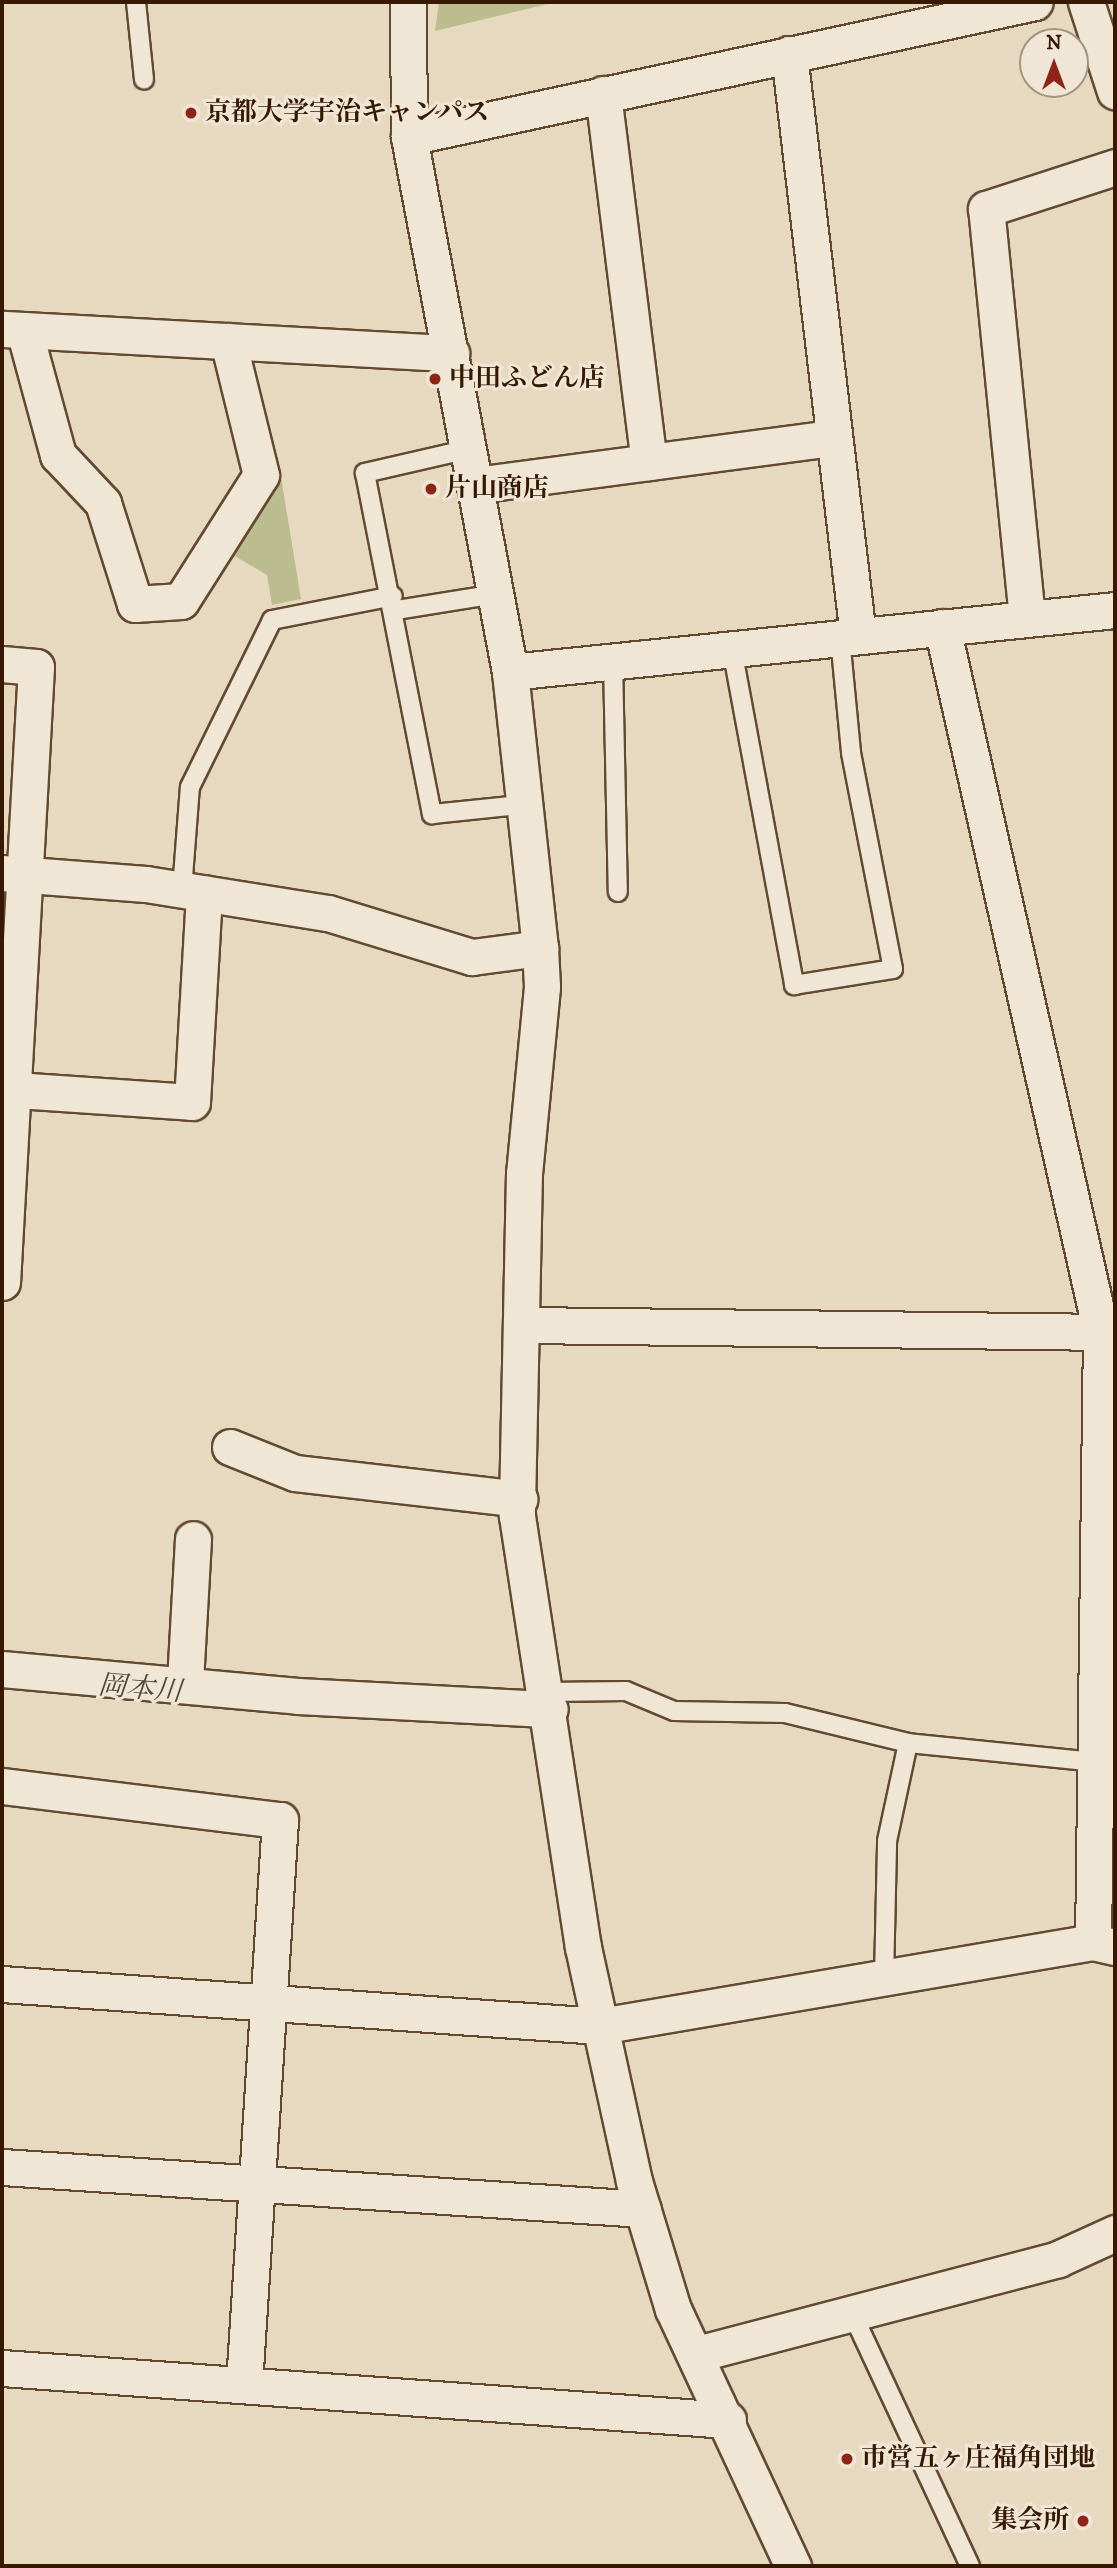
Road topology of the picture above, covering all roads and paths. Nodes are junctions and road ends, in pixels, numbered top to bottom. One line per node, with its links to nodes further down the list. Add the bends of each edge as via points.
1 (136, 2): 6 (lane)
2 (408, 2): 9 (street)
3 (1086, 2): 7 (street)
4 (1021, 3): 5 (street)
5 (789, 54): 8 (street); 14 (street)
6 (144, 80)
7 (1115, 91)
8 (603, 94): 9 (street); 16 (street)
9 (409, 137): 13 (street)
10 (1115, 167): 21 (street, via 986,209)
11 (13, 330): 12 (street); 12 (street, via 58,455 103,503 135,604 181,601 261,475)
12 (228, 341): 13 (street)
13 (451, 353): 15 (street)
14 (834, 438): 16 (street); 23 (street)
15 (469, 449): 17 (street); 19 (lane, via 365,473)
16 (649, 461): 17 (street)
17 (475, 485): 18 (street)
18 (496, 594): 19 (lane); 27 (street)
19 (395, 603): 28 (lane, via 432,814); 30 (lane, via 272,620 190,787)
20 (1114, 616): 21 (street)
21 (1027, 618): 22 (street)
22 (942, 627): 23 (street); 36 (street)
23 (849, 637): 24 (street); 24 (lane, via 850,752 894,969 794,985)
24 (732, 649): 25 (street)
25 (613, 661): 27 (street); 31 (lane)
26 (2, 664): 29 (street, via 36,667)
27 (510, 672): 28 (street)
28 (528, 804): 32 (street)
29 (13, 874): 30 (street); 33 (street)
30 (193, 891): 32 (street, via 328,913 472,957); 33 (street, via 192,1102)
31 (618, 892)
32 (540, 948): 35 (street, via 542,987 524,1173)
33 (7, 1089): 34 (street)
34 (2, 1282)
35 (522, 1325): 36 (street); 38 (street)
36 (1108, 1332): 44 (street)
37 (230, 1447): 38 (street, via 295,1473)
38 (519, 1499): 42 (street)
39 (193, 1539): 41 (street)
40 (2, 1668): 41 (street)
41 (185, 1682): 42 (street, via 298,1696)
42 (549, 1701): 43 (lane, via 626,1691 674,1711 785,1713); 50 (street, via 583,1947)
43 (908, 1743): 44 (lane); 47 (lane, via 887,1840)
44 (1095, 1762): 46 (street)
45 (2, 1786): 49 (street, via 280,1820)
46 (1104, 1945): 47 (street)
47 (884, 1978): 50 (street)
48 (2, 1984): 49 (street)
49 (268, 2003): 50 (street); 52 (street)
50 (600, 2026): 53 (street)
51 (2, 2167): 52 (street)
52 (257, 2184): 53 (street); 58 (street)
53 (643, 2209): 56 (street, via 673,2309)
54 (1115, 2232): 55 (street, via 1058,2259)
55 (853, 2315): 56 (street); 61 (lane)
56 (697, 2354): 59 (street)
57 (2, 2368): 58 (street)
58 (244, 2385): 59 (street)
59 (728, 2420): 60 (street)
60 (793, 2566)
61 (970, 2566)

